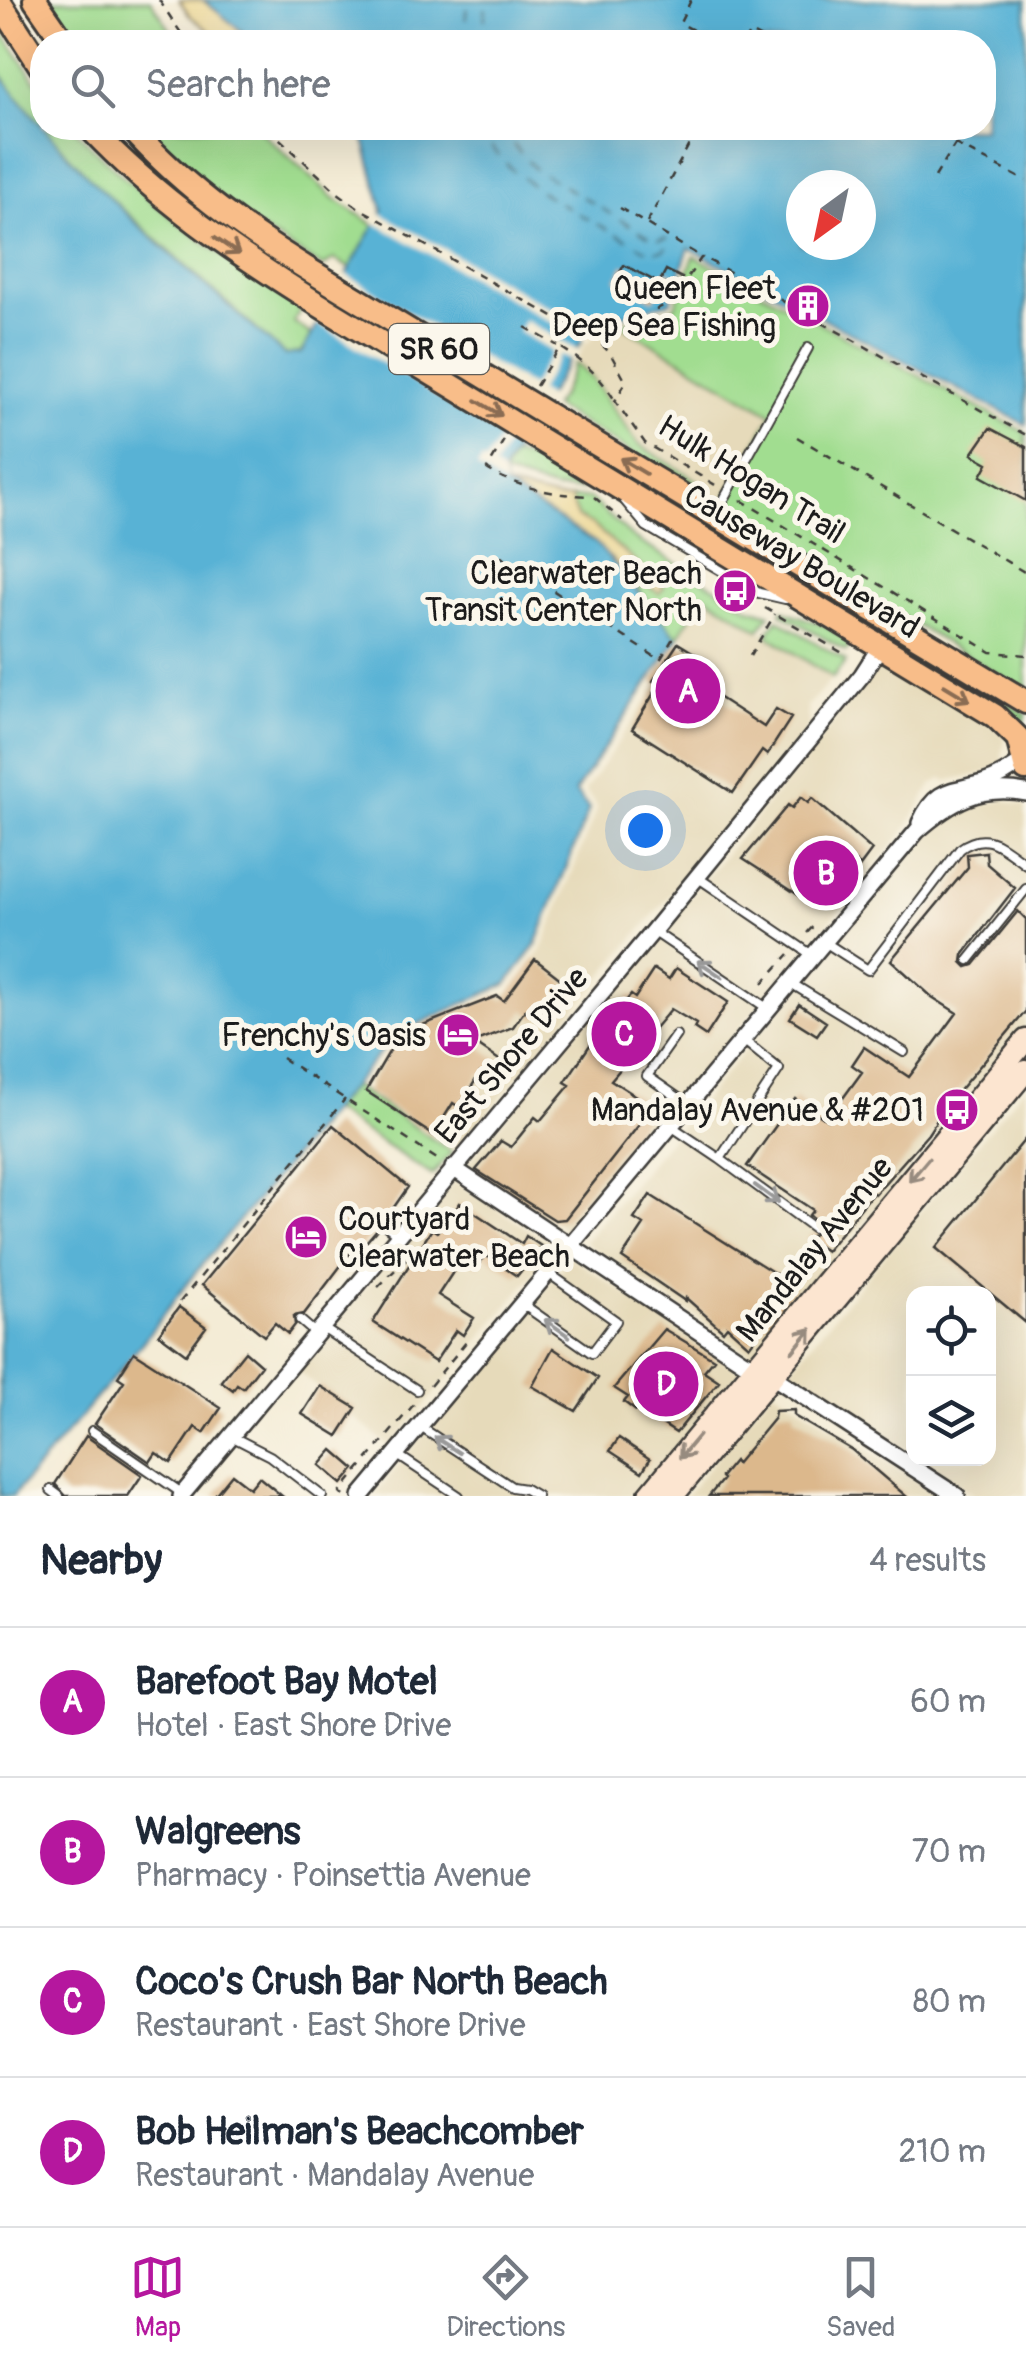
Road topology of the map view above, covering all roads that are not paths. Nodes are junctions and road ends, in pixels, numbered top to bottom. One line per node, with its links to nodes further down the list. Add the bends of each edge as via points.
1 (35, 0): 3 (main road)
2 (0, 3): 4 (main road)
3 (56, 30)
4 (30, 49)
5 (102, 140): 9 (main road, Causeway Boulevard / SR 60, one-way to 9, bridge, via 194,223 536,437 600,489)
6 (143, 140): 8 (main road, Causeway Boulevard / SR 60, one-way to 6, bridge, via 281,253 180,177)
7 (808, 348): 8 (lane)
8 (715, 516): 10 (main road, Causeway Boulevard)
9 (880, 647): 11 (main road, Causeway Boulevard, one-way to 11, via 1009,726); 15 (street, East Shore Drive)
10 (1026, 702)
11 (1025, 756): 13 (street, via 1008,773 942,792)
12 (1026, 793): 13 (street, via 1005,790 954,801)
13 (917, 831): 18 (street)
14 (1026, 864): 18 (lane, via 974,839 868,970)
15 (697, 877): 17 (street, East Shore Drive); 18 (lane)
16 (1026, 889): 19 (lane)
17 (653, 931): 21 (lane, one-way to 17); 30 (street, East Shore Drive)
18 (818, 948): 20 (street)
19 (969, 960)
20 (789, 982): 21 (street); 25 (lane)
21 (767, 1008): 23 (street)
22 (676, 1035): 27 (lane, via 647,1076)
23 (742, 1039): 27 (street); 29 (lane, via 779,1070)
24 (1026, 1040): 35 (street, Mandalay Avenue, one-way to 35)
25 (904, 1052)
26 (1026, 1071): 35 (street, Mandalay Avenue)
27 (688, 1104): 28 (street)
28 (670, 1125): 29 (lane); 34 (street)
29 (720, 1160): 32 (lane, one-way to 32)
30 (453, 1168): 33 (street, East Shore Drive); 34 (street)
31 (383, 1222): 33 (lane)
32 (814, 1228)
33 (398, 1235): 39 (street, East Shore Drive)
34 (570, 1244): 36 (street); 40 (street)
35 (856, 1247): 40 (street, Mandalay Avenue)
36 (547, 1272): 37 (street); 37 (lane, one-way to 37, via 616,1322 592,1353)
37 (521, 1303): 42 (street)
38 (300, 1320): 39 (lane)
39 (319, 1330): 41 (lane); 44 (street, East Shore Drive)
40 (764, 1372): 53 (street, Mandalay Avenue, one-way to 53); 54 (street, Mandalay Avenue); 55 (street)
41 (417, 1390)
42 (419, 1426): 45 (street); 46 (lane, one-way to 42)
43 (92, 1432): 47 (lane)
44 (231, 1436): 47 (street, East Shore Drive); 48 (lane)
45 (396, 1454): 49 (street); 50 (lane)
46 (512, 1487): 51 (lane); 52 (lane)
47 (182, 1495)
48 (322, 1496)
49 (361, 1496)
50 (458, 1496)
51 (502, 1496)
52 (537, 1496)
53 (648, 1496)
54 (673, 1496)
55 (957, 1496)

